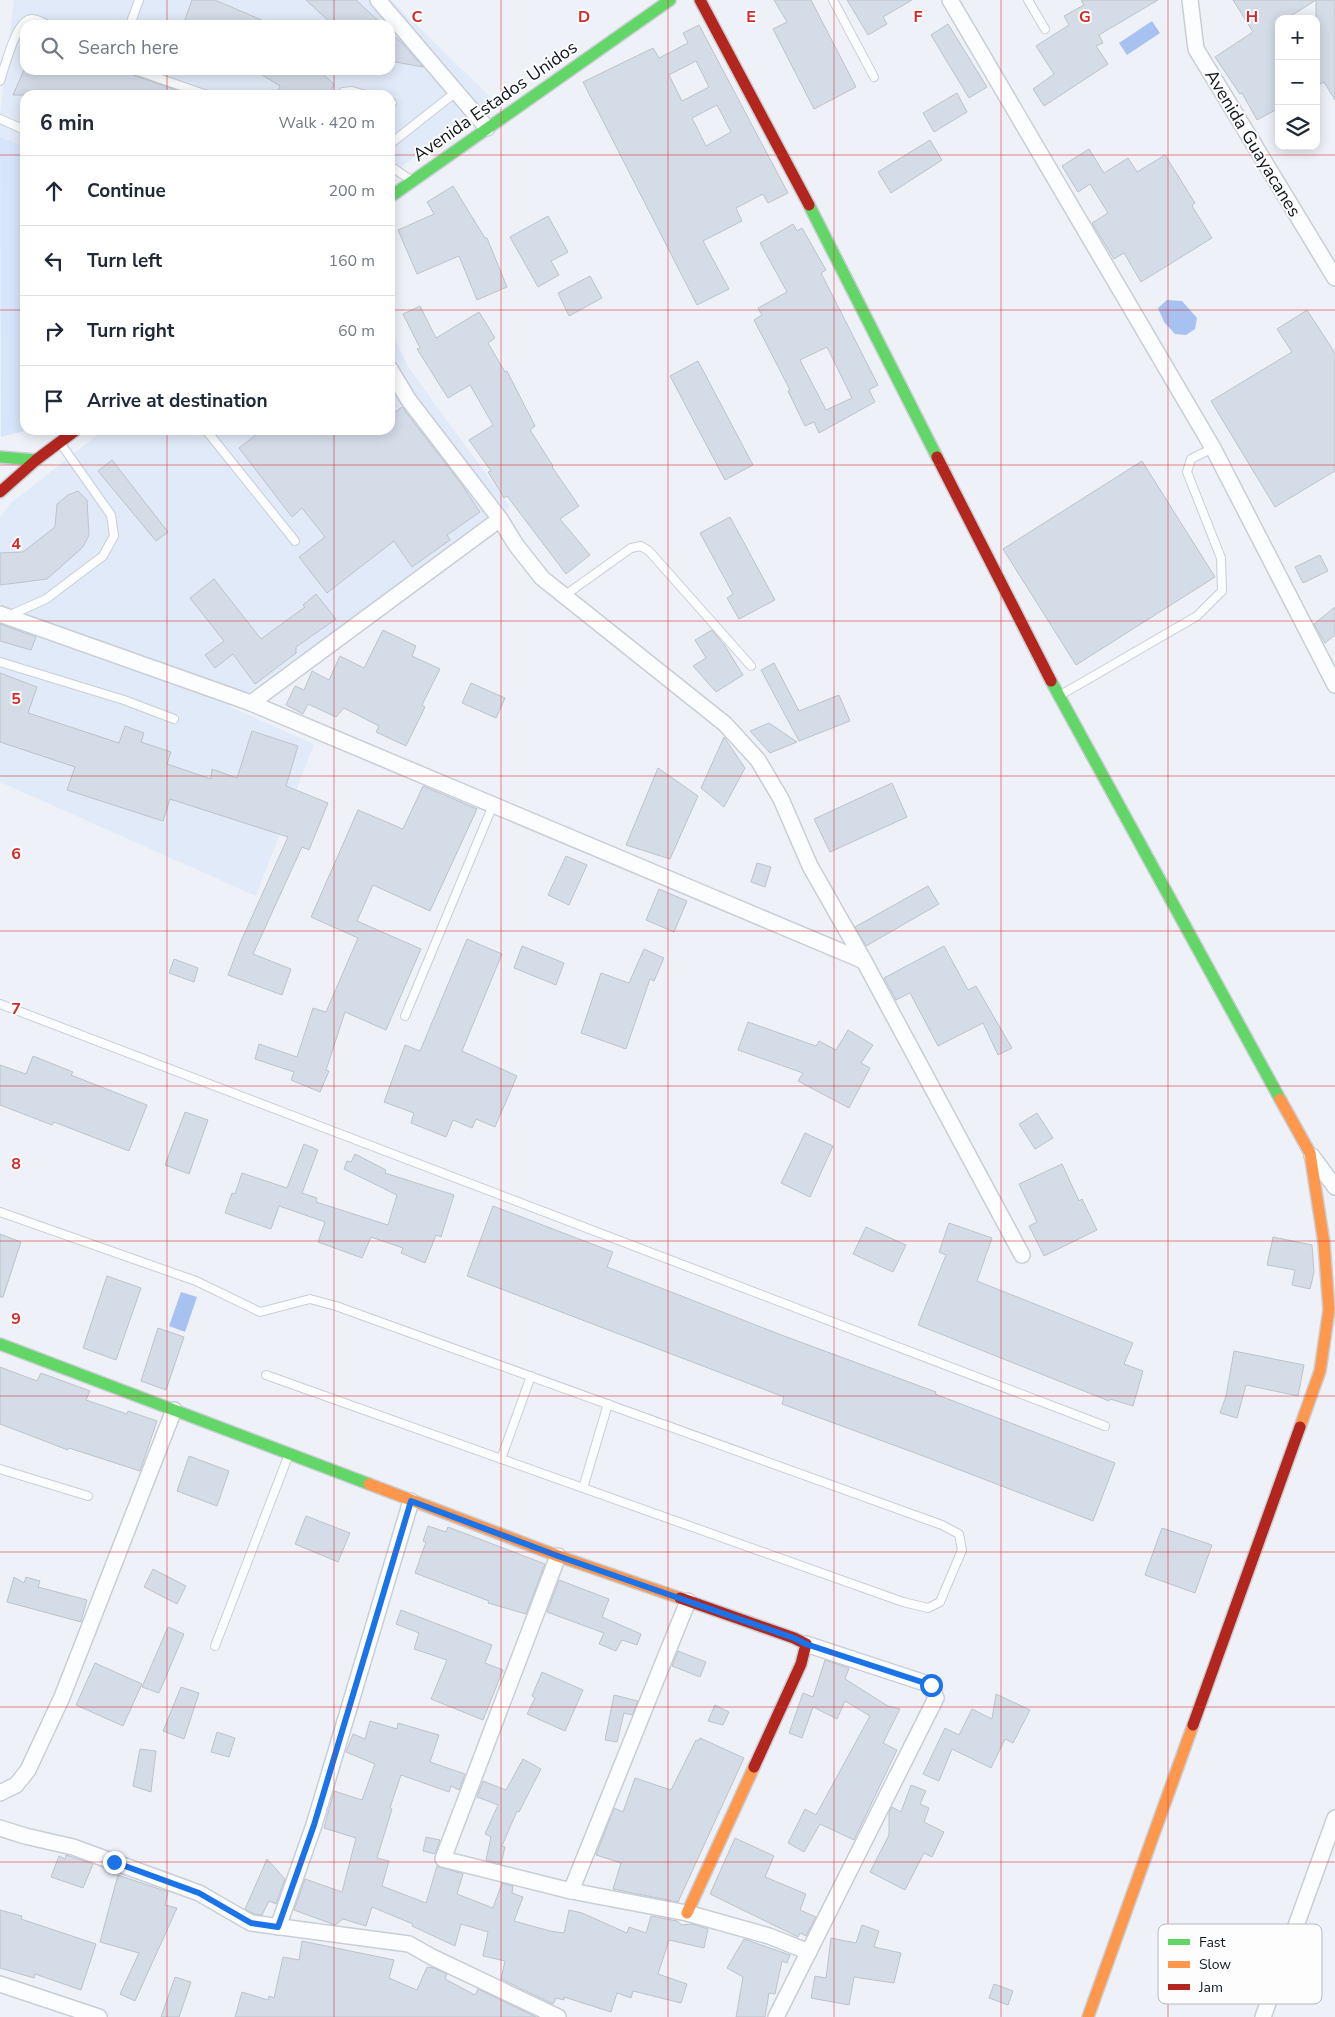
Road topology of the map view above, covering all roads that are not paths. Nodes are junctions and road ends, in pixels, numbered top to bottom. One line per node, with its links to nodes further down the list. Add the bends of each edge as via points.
1 (139, 0): 9 (lane)
2 (378, 0): 11 (street)
3 (670, 0): 21 (main road, Avenida Estados Unidos)
4 (700, 0): 42 (main road, via 810,208)
5 (833, 0): 15 (lane)
6 (950, 0): 31 (street)
7 (1028, 0): 13 (lane)
8 (1190, 0): 26 (street, Avenida Guayacanes, via 1196,49)
9 (132, 20)
10 (395, 20): 18 (street)
11 (395, 20)
12 (20, 28): 16 (lane)
13 (1045, 29)
14 (149, 75): 17 (lane)
15 (874, 77)
16 (0, 81)
17 (193, 90)
18 (456, 92): 21 (street); 22 (lane)
19 (0, 119): 20 (lane)
20 (20, 128)
21 (487, 128): 24 (main road, Avenida Estados Unidos)
22 (395, 140)
23 (395, 169): 24 (lane)
24 (413, 181): 25 (main road, Avenida Estados Unidos)
25 (395, 194)
26 (1335, 278)
27 (395, 377): 35 (street)
28 (69, 435): 30 (main road)
29 (210, 435): 36 (lane)
30 (60, 442): 33 (main road); 38 (lane, via 111,514 114,536 103,556 46,599)
31 (1213, 448): 41 (street); 42 (lane, via 1191,459 1187,472 1221,558 1222,591 1197,616)
32 (0, 457): 33 (main road)
33 (36, 460): 34 (main road)
34 (0, 492)
35 (500, 519): 37 (street, via 542,578); 43 (street)
36 (295, 541)
37 (564, 596): 40 (lane, via 631,548 641,546 649,551); 46 (street, via 725,724 758,760 781,798 810,866)
38 (3, 615): 43 (street)
39 (0, 662): 44 (lane)
40 (751, 666)
41 (1335, 685)
42 (1058, 697): 49 (main road)
43 (251, 703): 45 (street)
44 (174, 719)
45 (493, 805): 46 (street); 48 (lane)
46 (864, 961): 52 (street)
47 (0, 1004): 58 (lane)
48 (405, 1016)
49 (1310, 1153): 50 (street); 82 (main road, via 1324,1242 1329,1310 1320,1371)
50 (1335, 1188)
51 (0, 1212): 55 (lane, via 196,1282 260,1312 310,1299)
52 (1022, 1255)
53 (0, 1344): 57 (main road)
54 (266, 1375): 60 (lane)
55 (531, 1376): 56 (lane); 60 (lane)
56 (608, 1404): 62 (lane); 62 (lane, via 942,1525 959,1534 962,1550 940,1602 928,1608 902,1602)
57 (174, 1410): 59 (main road); 69 (street, via 62,1697 28,1770 16,1785)
58 (1105, 1426)
59 (289, 1454): 64 (main road); 68 (lane)
60 (501, 1459): 62 (lane)
61 (0, 1469): 63 (lane)
62 (583, 1488)
63 (88, 1496)
64 (411, 1501): 65 (main road); 75 (street, via 314,1825)
65 (558, 1556): 66 (main road); 72 (street, via 443,1859)
66 (688, 1601): 67 (main road); 72 (street)
67 (806, 1644): 73 (main road, via 801,1664); 76 (street, via 931,1685 936,1698)
68 (215, 1646)
69 (0, 1793)
70 (1335, 1818): 74 (street)
71 (0, 1828): 75 (street, via 73,1846 199,1893 251,1923)
72 (571, 1891): 73 (street)
73 (687, 1913): 76 (street, via 761,1934)
74 (1297, 1924)
75 (278, 1927): 80 (street, via 409,1944)
76 (809, 1952): 81 (street)
77 (0, 1984): 79 (street)
78 (1268, 2004): 83 (street)
79 (99, 2017)
80 (558, 2017)
81 (776, 2017)
82 (1088, 2017)
83 (1263, 2017)

